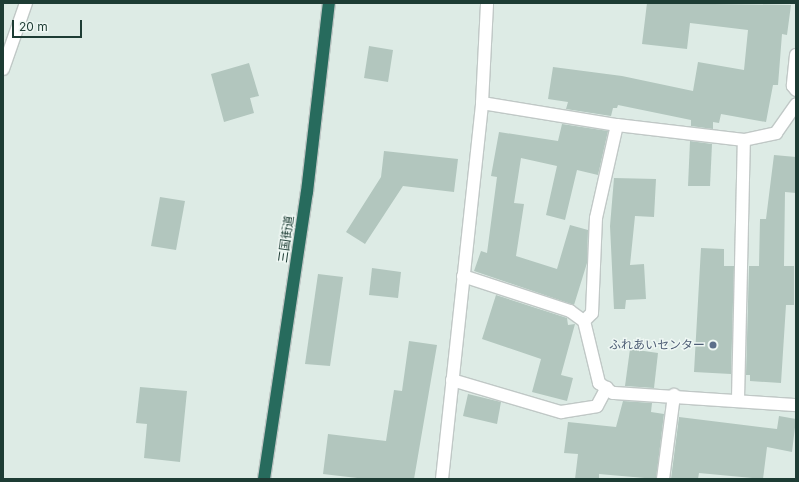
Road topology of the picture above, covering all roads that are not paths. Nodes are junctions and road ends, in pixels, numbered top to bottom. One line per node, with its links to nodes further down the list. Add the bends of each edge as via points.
1 (26, 3): 5 (street)
2 (329, 3): 18 (highway, 三国街道, via 307,192)
3 (487, 3): 7 (street)
4 (796, 55): 6 (street, via 792,86)
5 (3, 69)
6 (796, 90)
7 (482, 103): 9 (street); 11 (street)
8 (796, 104): 10 (street, via 776,133)
9 (617, 125): 10 (street); 12 (street, via 596,218 592,313)
10 (744, 140): 16 (street)
11 (463, 276): 12 (street, via 570,311); 13 (street)
12 (584, 321): 14 (street, via 599,383)
13 (452, 380): 14 (street, via 561,412 597,406); 19 (street)
14 (607, 387): 15 (street, via 613,393)
15 (674, 395): 16 (street); 20 (street)
16 (738, 399): 17 (street)
17 (796, 404)
18 (264, 479)
19 (442, 479)
20 (662, 479)

